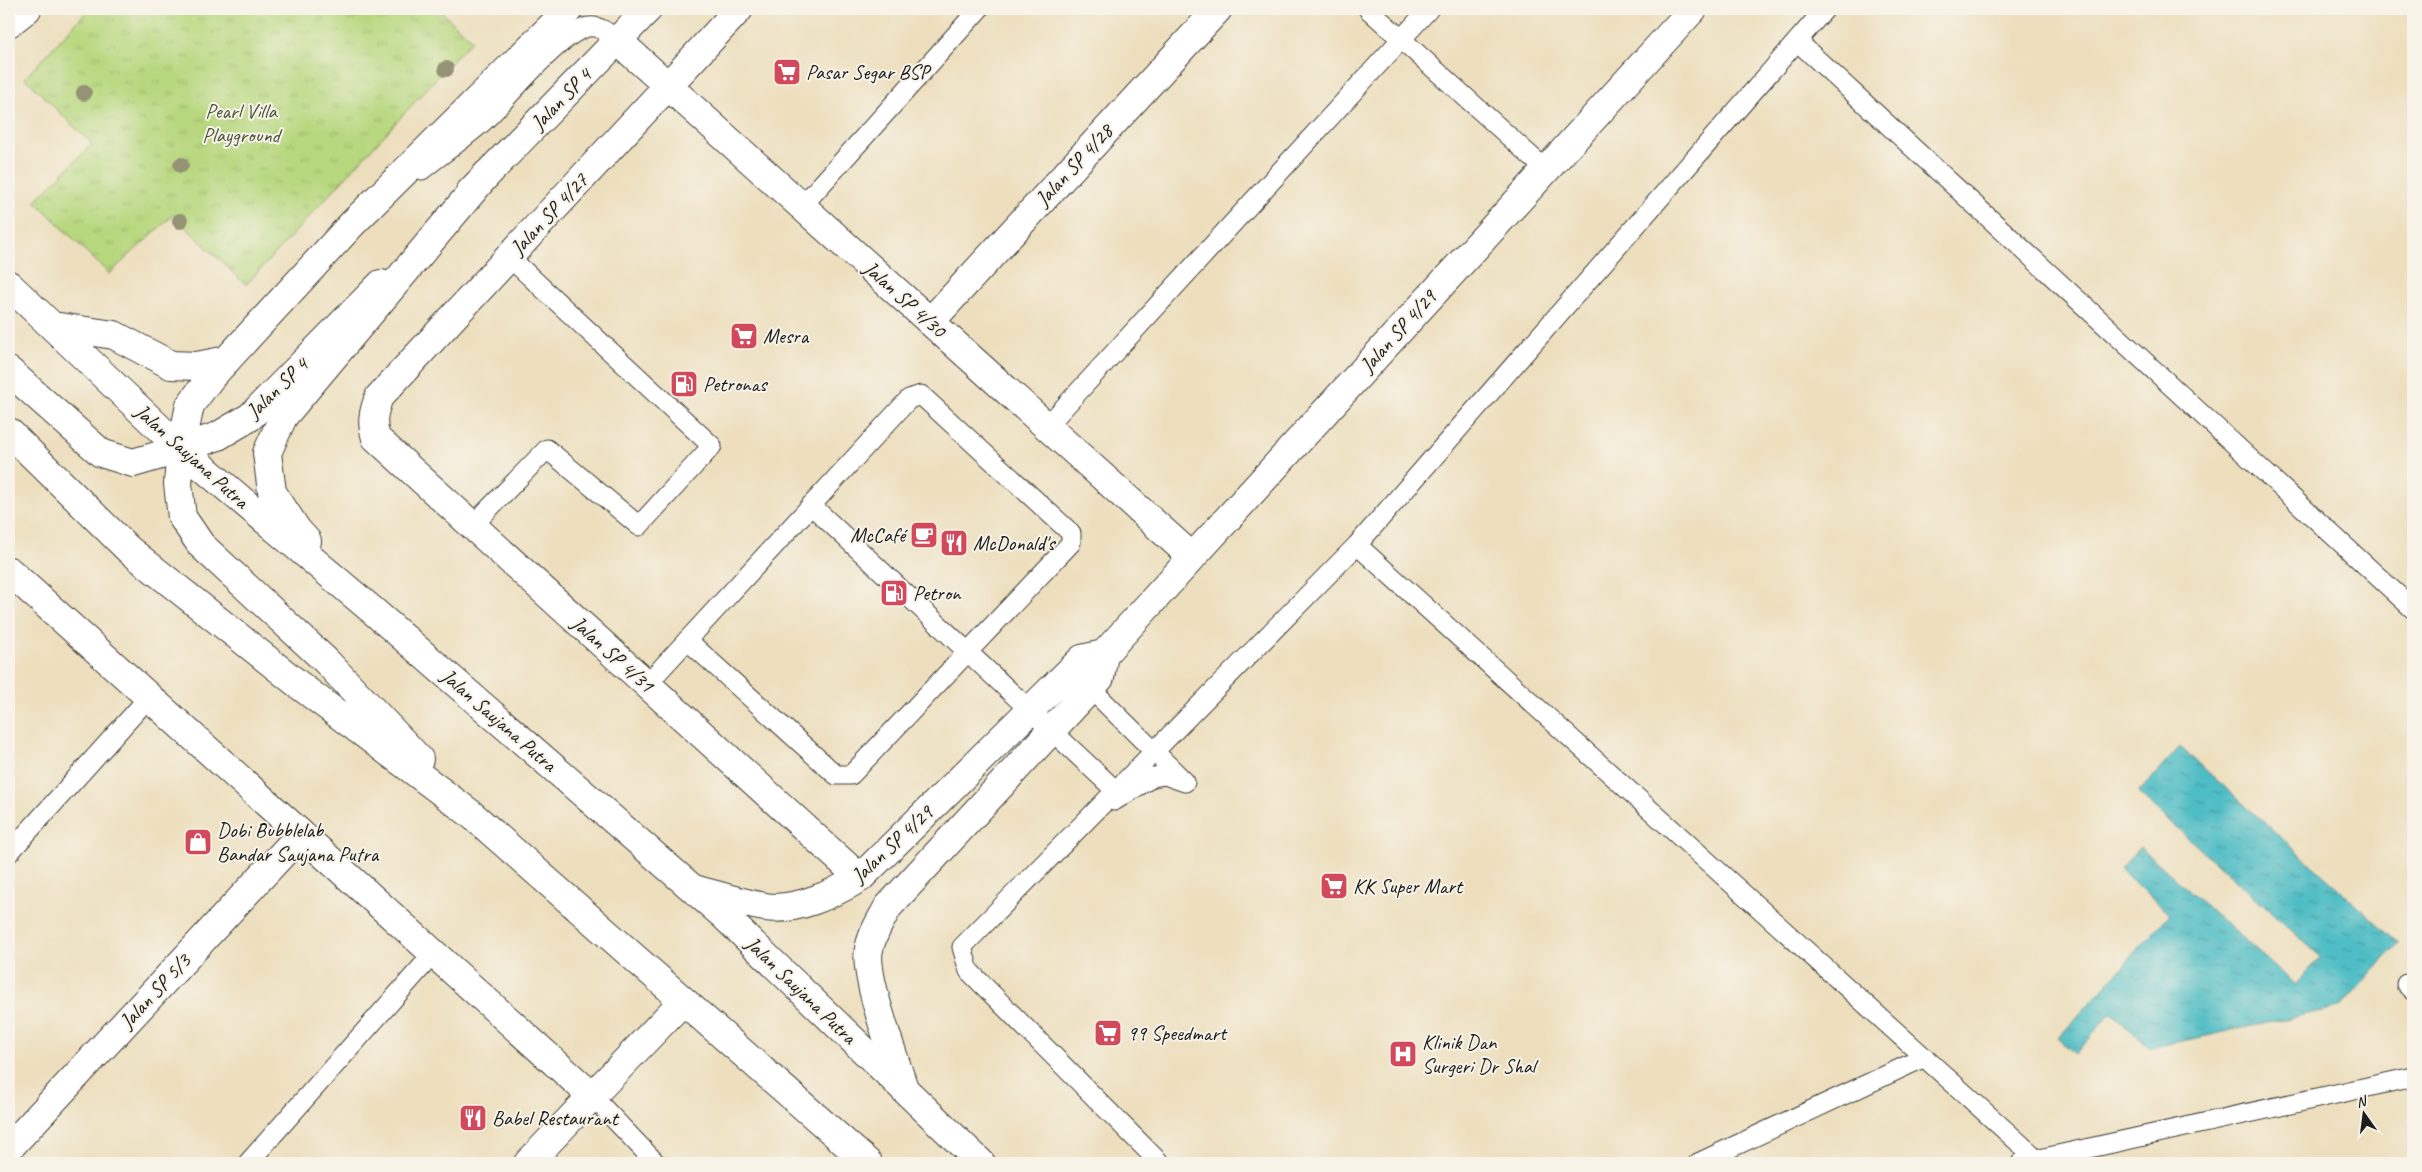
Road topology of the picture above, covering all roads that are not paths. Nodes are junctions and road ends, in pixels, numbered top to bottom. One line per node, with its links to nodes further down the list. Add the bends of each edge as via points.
1 (27, 9): 11 (street)
2 (569, 9): 19 (street)
3 (648, 9): 14 (street, Jalan SP 4)
4 (738, 9): 15 (street, Jalan SP 4/27)
5 (979, 9): 18 (lane)
6 (1218, 9): 22 (street, Jalan SP 4/28)
7 (1368, 9): 12 (lane)
8 (1429, 9): 12 (lane)
9 (1693, 9): 16 (street, Jalan SP 4/29)
10 (1825, 9): 13 (lane)
11 (9, 23)
12 (1402, 39): 16 (lane); 27 (lane)
13 (1797, 40): 32 (lane); 35 (lane)
14 (618, 41): 15 (street, Jalan SP 4/30); 17 (street, Jalan SP 4); 19 (lane, via 602,29 588,27 576,33 553,49 483,122)
15 (668, 85): 18 (street, Jalan SP 4/30); 20 (street, Jalan SP 4/27)
16 (1546, 170): 33 (street, Jalan SP 4/29)
17 (487, 174): 29 (street, Jalan SP 4, via 250,417 218,436); 36 (street, via 283,417 267,453 272,492 297,530)
18 (802, 206): 22 (street, Jalan SP 4/30)
19 (352, 224): 24 (street)
20 (509, 257): 26 (street, Jalan SP 4/27, via 379,397); 31 (lane, via 712,446 639,526 547,449)
21 (9, 285): 23 (street, Jalan Saujana Putra)
22 (930, 322): 27 (street, Jalan SP 4/30)
23 (53, 326): 24 (street, via 114,335 171,365 197,366); 29 (street, Jalan Saujana Putra)
24 (227, 360): 29 (street, via 190,405)
25 (9, 371): 29 (street, Jalan SP 4, via 101,453 133,463)
26 (372, 426): 31 (street, Jalan SP 4/31, via 376,438)
27 (1047, 426): 33 (street, Jalan SP 4/30)
28 (9, 432): 47 (street, via 128,549 303,688)
29 (181, 449): 36 (street, Jalan Saujana Putra); 47 (street, via 178,484 182,518 201,545 326,661)
30 (811, 505): 37 (lane); 38 (lane); 38 (lane, via 908,399 921,395 1070,532 1071,543)
31 (472, 526): 40 (street, Jalan SP 4/31)
32 (1357, 545): 44 (lane); 54 (lane)
33 (1192, 557): 39 (street, Jalan SP 4/29, via 1104,654 1100,678)
34 (9, 571): 41 (street)
35 (2413, 609)
36 (372, 610): 51 (street, Jalan Saujana Putra)
37 (688, 640): 38 (lane, via 836,775 851,776); 40 (lane)
38 (968, 652): 42 (lane)
39 (1081, 679): 42 (street, Jalan SP 4/29); 43 (street); 44 (lane)
40 (646, 684): 50 (street, Jalan SP 4/31)
41 (149, 697): 48 (street); 49 (lane)
42 (1030, 710): 43 (lane); 50 (street, Jalan SP 4/29)
43 (1052, 730): 45 (lane); 56 (street, via 888,907 877,926 869,949 868,971)
44 (1155, 750): 45 (lane); 46 (lane, via 1186,782 1165,775 1153,777)
45 (1115, 790): 46 (lane)
46 (1093, 812): 65 (lane, via 962,947 969,971)
47 (471, 814): 53 (street)
48 (301, 834): 52 (street); 58 (street, Jalan SP 5/3)
49 (9, 853)
50 (860, 878): 51 (street, Jalan SP 4/29, via 833,894 803,904 767,908)
51 (694, 889): 56 (street, Jalan Saujana Putra)
52 (434, 953): 57 (street); 60 (lane)
53 (682, 1002): 57 (street); 63 (street)
54 (1925, 1057): 59 (lane); 66 (lane)
55 (2413, 1077): 59 (lane)
56 (904, 1089): 64 (street, Jalan Saujana Putra)
57 (592, 1096): 61 (street); 62 (lane)
58 (9, 1148)
59 (2029, 1161)
60 (248, 1163)
61 (528, 1163)
62 (656, 1163)
63 (868, 1163)
64 (981, 1163)
65 (1160, 1163)
66 (1698, 1163)

